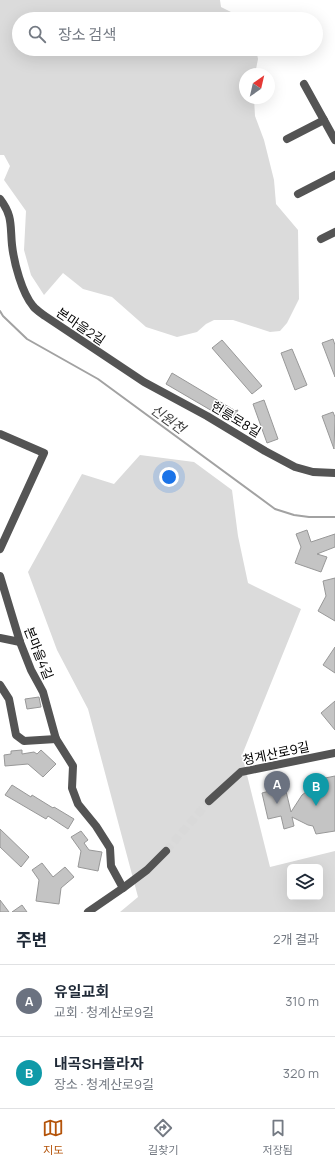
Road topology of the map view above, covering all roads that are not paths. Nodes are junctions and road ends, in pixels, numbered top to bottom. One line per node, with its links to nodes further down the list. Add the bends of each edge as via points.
1 (304, 84): 2 (street)
2 (324, 120): 3 (street); 4 (street)
3 (287, 139)
4 (335, 140)
5 (335, 175): 6 (street)
6 (298, 194)
7 (0, 199): 10 (street, 본마을2길, via 7,209 12,226 12,246 19,277 33,306)
8 (335, 232): 9 (street)
9 (321, 239)
10 (130, 372): 12 (street, 헌릉로8길, via 295,467 313,472)
11 (0, 434): 13 (street, via 44,453)
12 (335, 473)
13 (0, 549)
14 (0, 576): 16 (street, 본마을4길)
15 (0, 638): 16 (street)
16 (20, 642): 18 (street, 본마을4길, via 30,670 43,692)
17 (0, 684): 18 (street, via 9,699 16,735 20,739)
18 (56, 739): 22 (street, via 73,766 72,788 78,804 110,848 111,866)
19 (335, 753): 20 (street, 청계산로9길, via 241,772)
20 (209, 801)
21 (166, 851): 22 (street, via 147,870)
22 (123, 888): 23 (street)
23 (88, 912)

